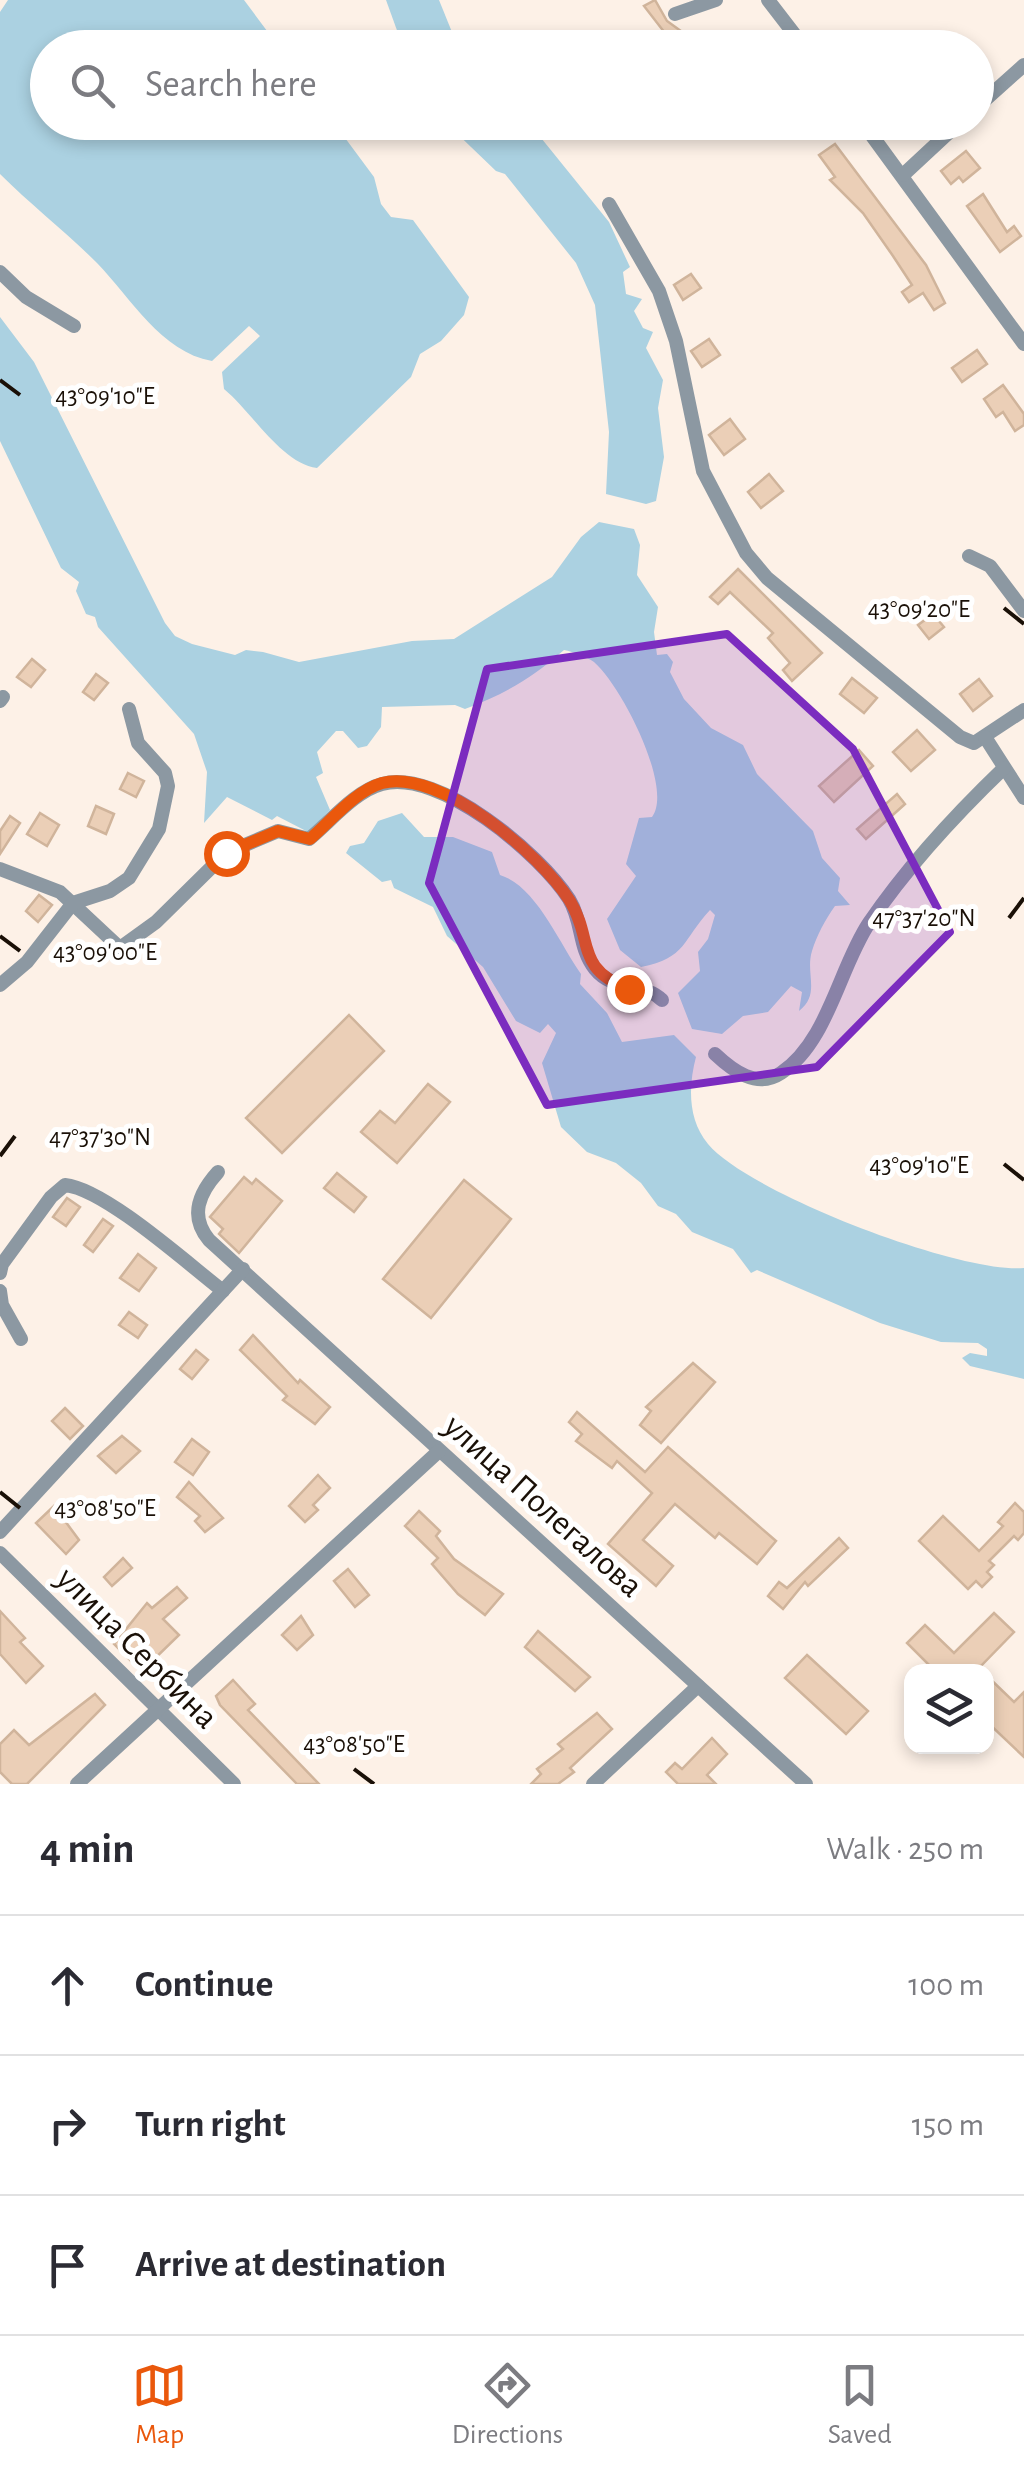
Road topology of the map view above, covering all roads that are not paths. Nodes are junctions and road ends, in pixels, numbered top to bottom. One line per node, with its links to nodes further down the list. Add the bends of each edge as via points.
1 (716, 0): 3 (street)
2 (768, 0): 4 (street)
3 (674, 14)
4 (790, 30)
5 (1024, 65): 6 (street)
6 (994, 92)
7 (876, 140): 9 (street)
8 (940, 140): 9 (street)
9 (902, 175): 13 (street)
10 (609, 204): 18 (street, via 659,291 703,471 746,553 767,578 960,737)
11 (0, 272): 12 (street)
12 (74, 326)
13 (1024, 344)
14 (969, 556): 15 (street, via 990,566)
15 (1024, 611)
16 (129, 708): 22 (street, via 138,743 165,773 167,806 129,878)
17 (1024, 710): 18 (street)
18 (986, 738): 19 (street)
19 (1004, 768): 20 (street); 25 (street, via 870,923 796,1060 770,1079 756,1079 738,1074)
20 (1024, 798)
21 (0, 868): 22 (street)
22 (72, 902): 23 (street, via 27,962); 24 (street, via 120,948 226,853 278,831 310,839 379,784 416,784 482,816 534,857 578,916 596,970)
23 (0, 985)
24 (662, 1000)
25 (715, 1054)
26 (218, 1172): 27 (street, улица Полегалова, via 200,1196 197,1220)
27 (243, 1270): 30 (street); 32 (street, улица Полегалова)
28 (0, 1274): 30 (street, via 50,1197 65,1185 108,1204)
29 (0, 1291): 31 (street)
30 (223, 1292): 33 (street)
31 (21, 1339)
32 (439, 1451): 35 (street, улица Полегалова); 36 (street)
33 (0, 1532)
34 (0, 1553): 36 (street, улица Сербина)
35 (698, 1686): 39 (street); 40 (street, улица Полегалова)
36 (158, 1709): 37 (street); 38 (street, улица Сербина)
37 (77, 1784)
38 (234, 1784)
39 (594, 1784)
40 (806, 1784)

